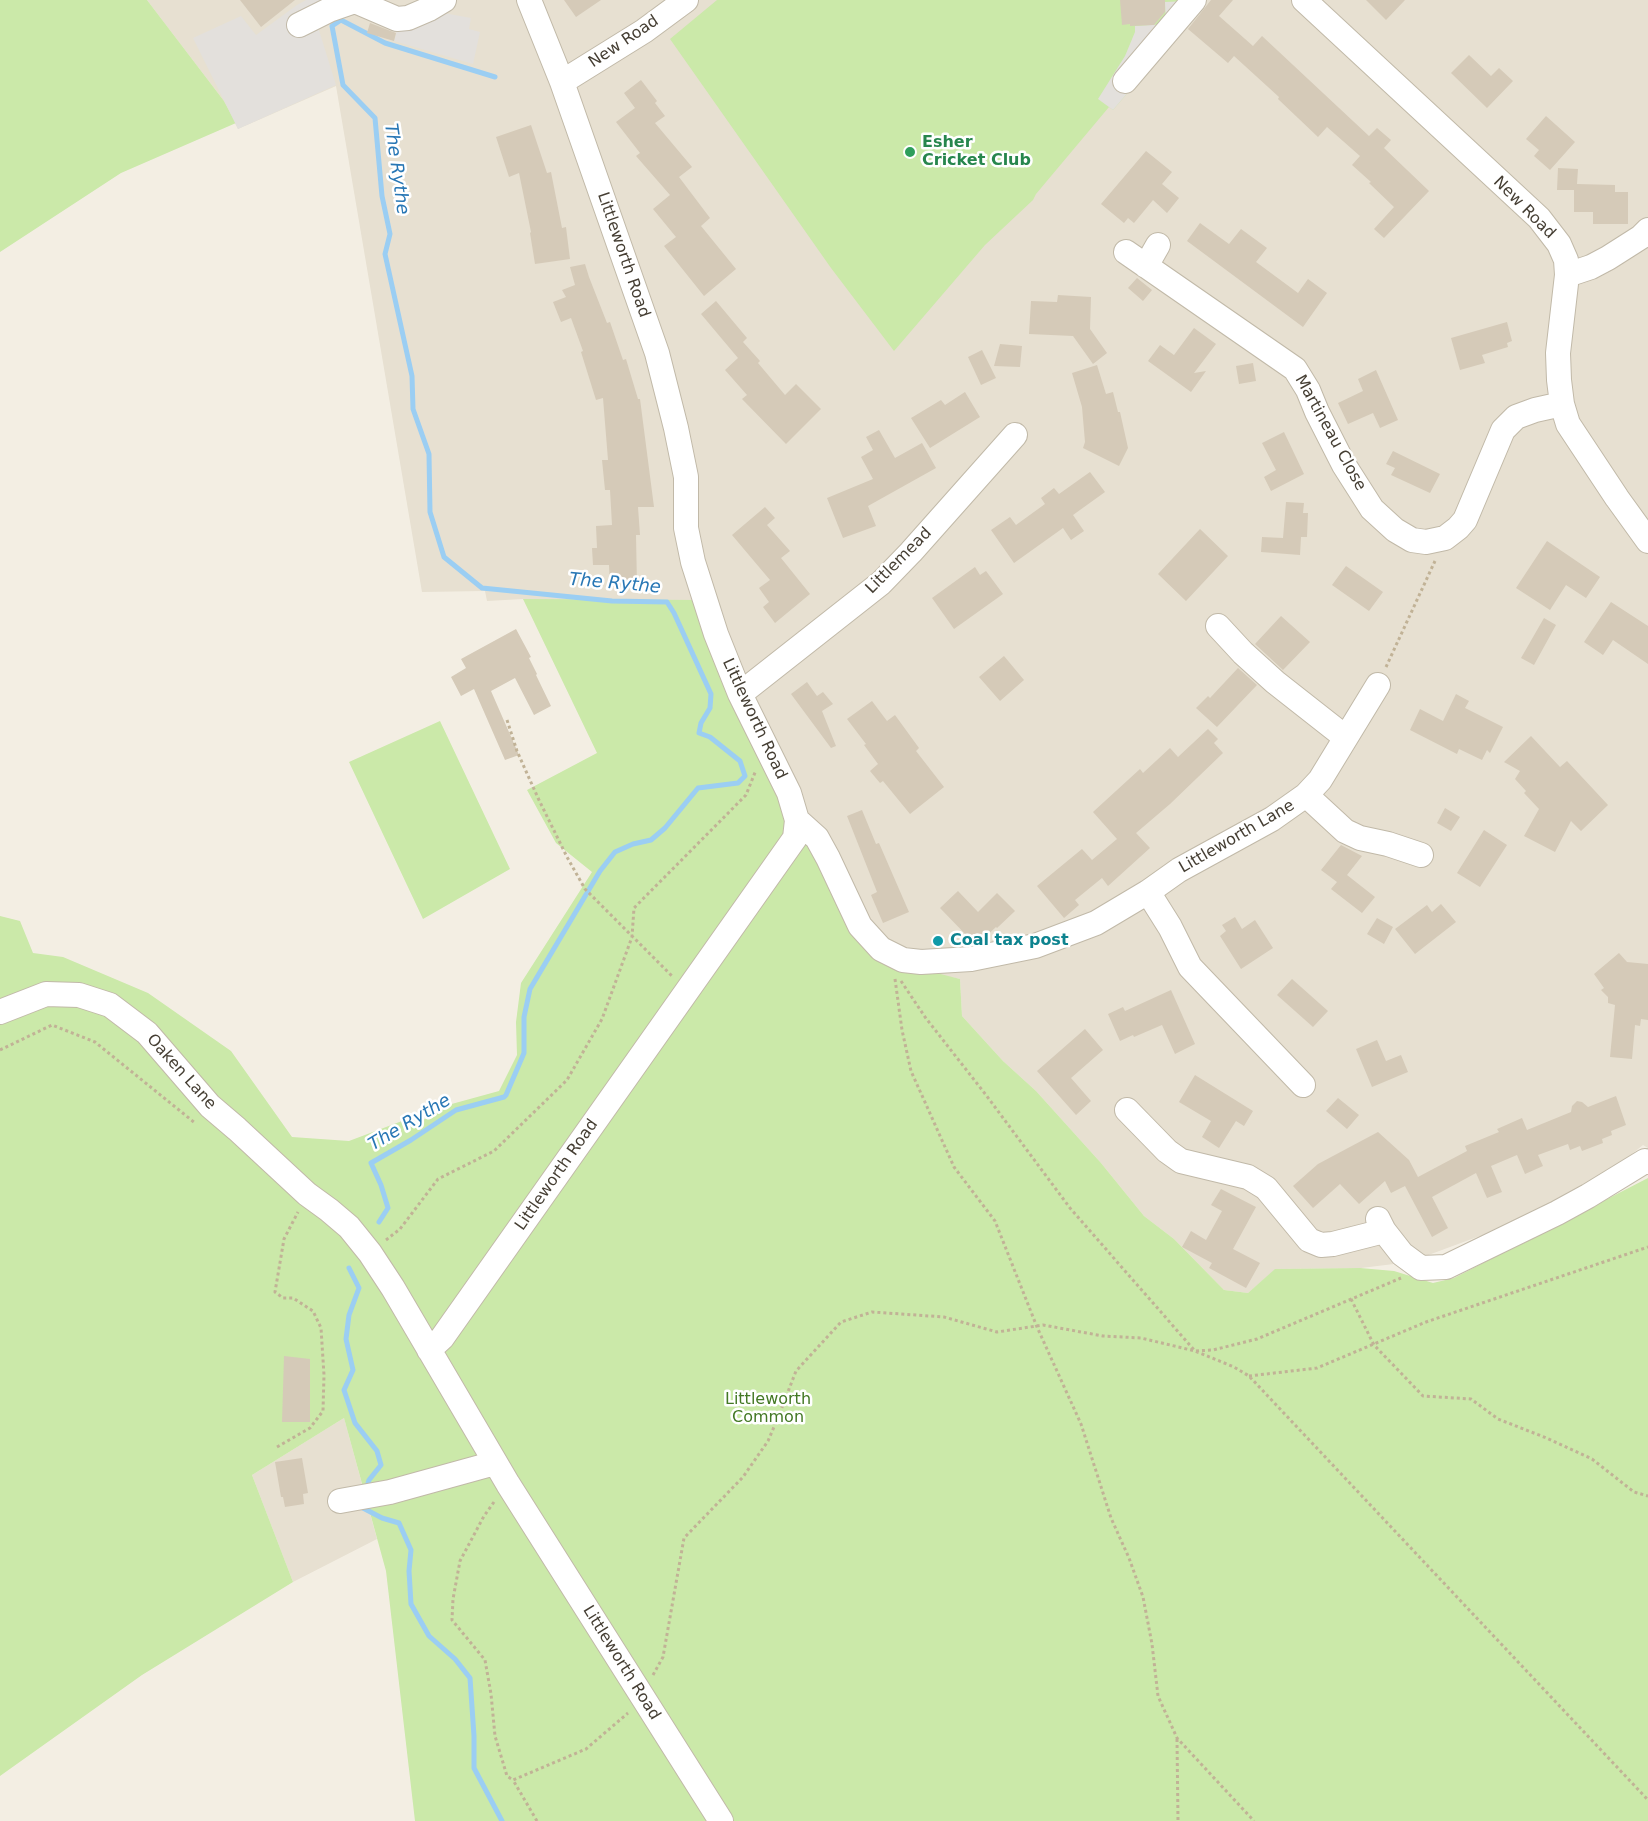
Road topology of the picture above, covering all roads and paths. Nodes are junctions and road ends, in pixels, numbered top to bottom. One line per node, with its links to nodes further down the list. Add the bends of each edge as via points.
1 (444, 0): 6 (street, via 408,18 397,19 355,1)
2 (529, 0): 8 (street, Littleworth Road)
3 (686, 0): 8 (street, New Road)
4 (1194, 0): 7 (street)
5 (1304, 0): 11 (street, New Road, via 1539,219 1559,244)
6 (299, 26)
7 (1125, 81)
8 (561, 82): 18 (street, Littleworth Road, via 657,353 686,477 686,528 693,562)
9 (1648, 230): 11 (street, via 1608,258)
10 (1143, 254): 14 (street, Martineau Close, via 1295,369 1344,465 1372,509 1412,540)
11 (1567, 276): 12 (street, New Road, via 1558,353)
12 (1562, 404): 14 (street, via 1515,417 1503,430 1465,520); 15 (street, New Road, via 1569,424)
13 (1015, 435): 18 (street, Littlemead, via 881,583)
14 (1445, 538): 17 (path)
15 (1648, 541)
16 (1218, 626): 20 (street, via 1275,682)
17 (1378, 684): 20 (street, Littleworth Lane)
18 (740, 694): 21 (street, Littleworth Road)
19 (507, 720): 26 (path, via 538,798 585,889)
20 (1345, 737): 22 (street, Littleworth Lane, via 1320,780)
21 (771, 758): 23 (street, Littleworth Road, via 789,793); 26 (path, via 754,772 746,795 634,908)
22 (1306, 795): 24 (street, via 1345,831); 25 (street, Littleworth Lane)
23 (797, 820): 25 (street, Littleworth Lane, via 817,838 860,926 881,949 903,960 970,959 1035,946 1096,923); 27 (street, Littleworth Road, via 795,838)
24 (1421, 858)
25 (1148, 892): 30 (street, via 1190,967)
26 (632, 937): 27 (path); 36 (path, via 602,1019 567,1080 494,1151 438,1179 400,1229)
27 (687, 991): 41 (street, Littleworth Road, via 442,1338)
28 (0, 1012): 34 (street, Oaken Lane, via 46,994 79,995 110,1005 147,1033 210,1106)
29 (0, 1050): 32 (path, via 52,1025 63,1029 95,1042)
30 (1303, 1085)
31 (1127, 1110): 37 (street, via 1181,1161 1248,1177 1266,1188 1310,1240 1321,1245 1333,1244 1381,1225 1402,1254)
32 (202, 1129)
33 (1648, 1162): 37 (street, via 1557,1213 1446,1267)
34 (307, 1194): 36 (street, Littleworth Road, via 349,1227); 44 (path, via 284,1239 275,1292 313,1311 321,1328 323,1411 310,1428)
35 (1648, 1247): 40 (path, via 1426,1322)
36 (370, 1253): 41 (street, Littleworth Road)
37 (1421, 1268): 38 (path)
38 (1350, 1299): 40 (path); 42 (path, via 1257,1339)
39 (1037, 1327): 42 (path, via 1141,1338); 42 (path, via 995,1221 954,1167 911,1071 894,971 1070,1208); 49 (path, via 997,1332 944,1317 872,1312 841,1322 795,1371 768,1441 743,1477 684,1538 663,1657); 50 (path, via 1081,1424 1111,1518 1143,1597 1158,1696)
40 (1374, 1345): 43 (path, via 1317,1368); 47 (path, via 1423,1396 1471,1399 1498,1419 1592,1460 1634,1492)
41 (429, 1350): 45 (street, Littleworth Road)
42 (1195, 1351): 43 (path)
43 (1249, 1377): 52 (path)
44 (277, 1447)
45 (495, 1463): 46 (street, Littleworth Road); 48 (street)
46 (508, 1484): 49 (street, Littleworth Road); 51 (path, via 484,1516 460,1561 452,1620 485,1659 495,1736 507,1776)
47 (1648, 1496)
48 (356, 1498)
49 (641, 1695): 51 (path, via 626,1716 586,1749); 54 (street, Littleworth Road)
50 (1177, 1738): 55 (path); 56 (path)
51 (513, 1780): 53 (path)
52 (1648, 1800)
53 (537, 1821)
54 (721, 1821)
55 (1178, 1821)
56 (1254, 1821)

